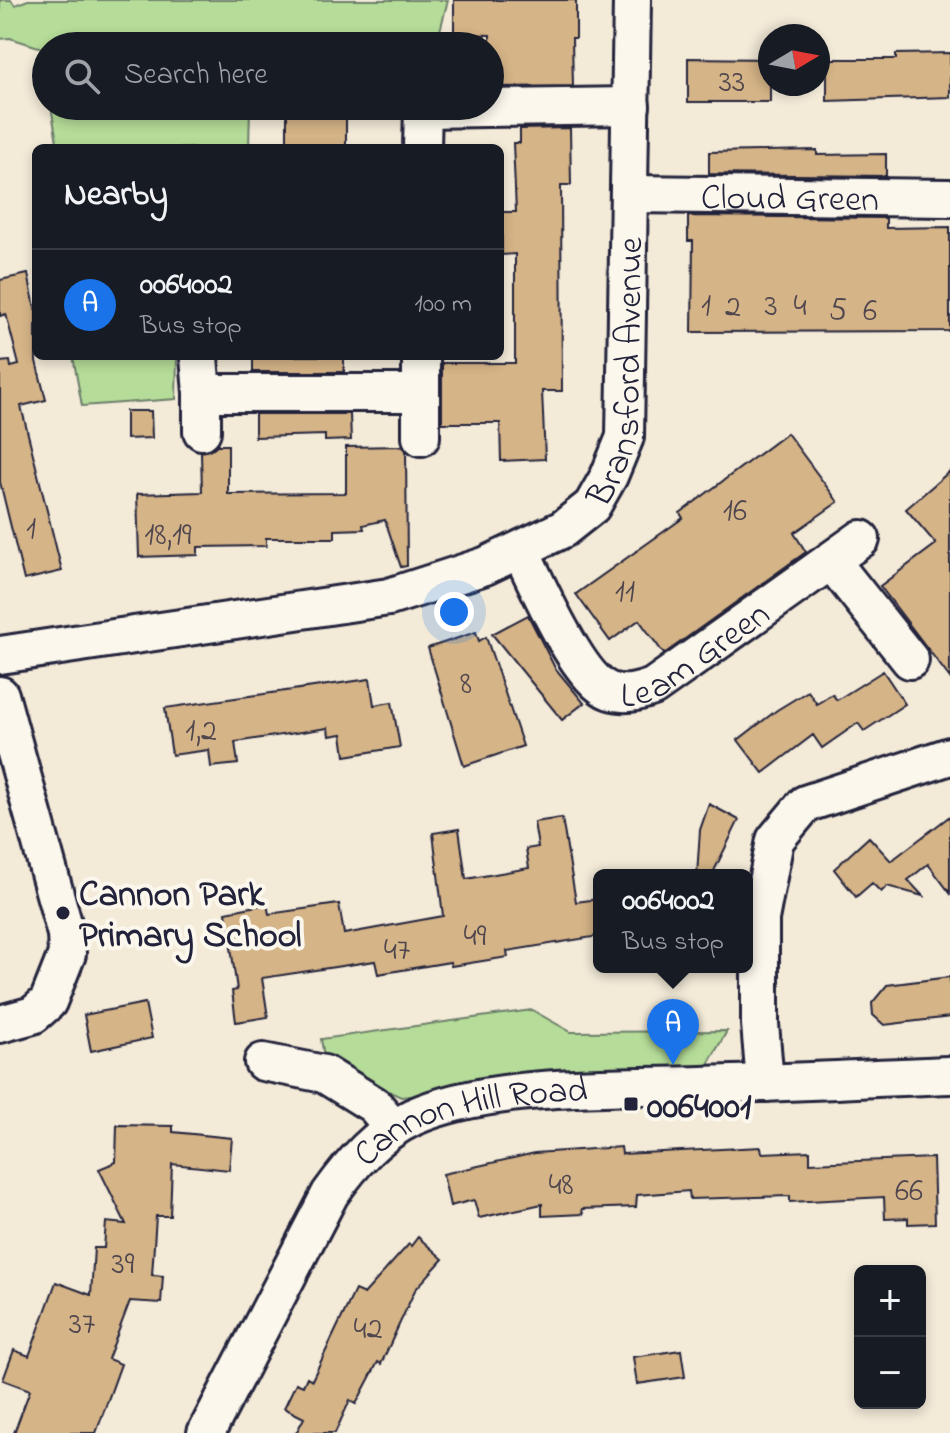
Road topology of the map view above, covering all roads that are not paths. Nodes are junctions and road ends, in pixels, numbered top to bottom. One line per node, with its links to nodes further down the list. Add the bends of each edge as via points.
1 (632, 0): 2 (street, Bransford Avenue)
2 (631, 106): 3 (street); 6 (street, Bransford Avenue)
3 (504, 107)
4 (423, 120): 5 (street)
5 (422, 144)
6 (630, 194): 7 (street, Cloud Green); 15 (street, Bransford Avenue, via 625,437 592,506)
7 (950, 198)
8 (199, 360): 10 (street)
9 (421, 360): 11 (street)
10 (202, 393): 11 (street); 12 (street)
11 (420, 393): 13 (street)
12 (202, 431)
13 (421, 437)
14 (861, 539): 16 (street, Leam Green)
15 (521, 551): 16 (street, Leam Green, via 559,629 598,684 633,693 653,687); 17 (street, Bransford Avenue, via 389,597)
16 (832, 562): 18 (street)
17 (0, 655)
18 (910, 660)
19 (0, 695): 21 (street, via 66,934 67,954 48,1002 33,1015)
20 (950, 756): 24 (street, via 805,804 775,840 760,919)
21 (0, 1024)
22 (263, 1062): 25 (street, via 324,1074 374,1105)
23 (950, 1075): 24 (street, Cannon Hill Road)
24 (765, 1083): 25 (street, Cannon Hill Road, via 502,1095 435,1109)
25 (393, 1127): 26 (street, Cannon Hill Road, via 350,1165 330,1194)
26 (206, 1433)

